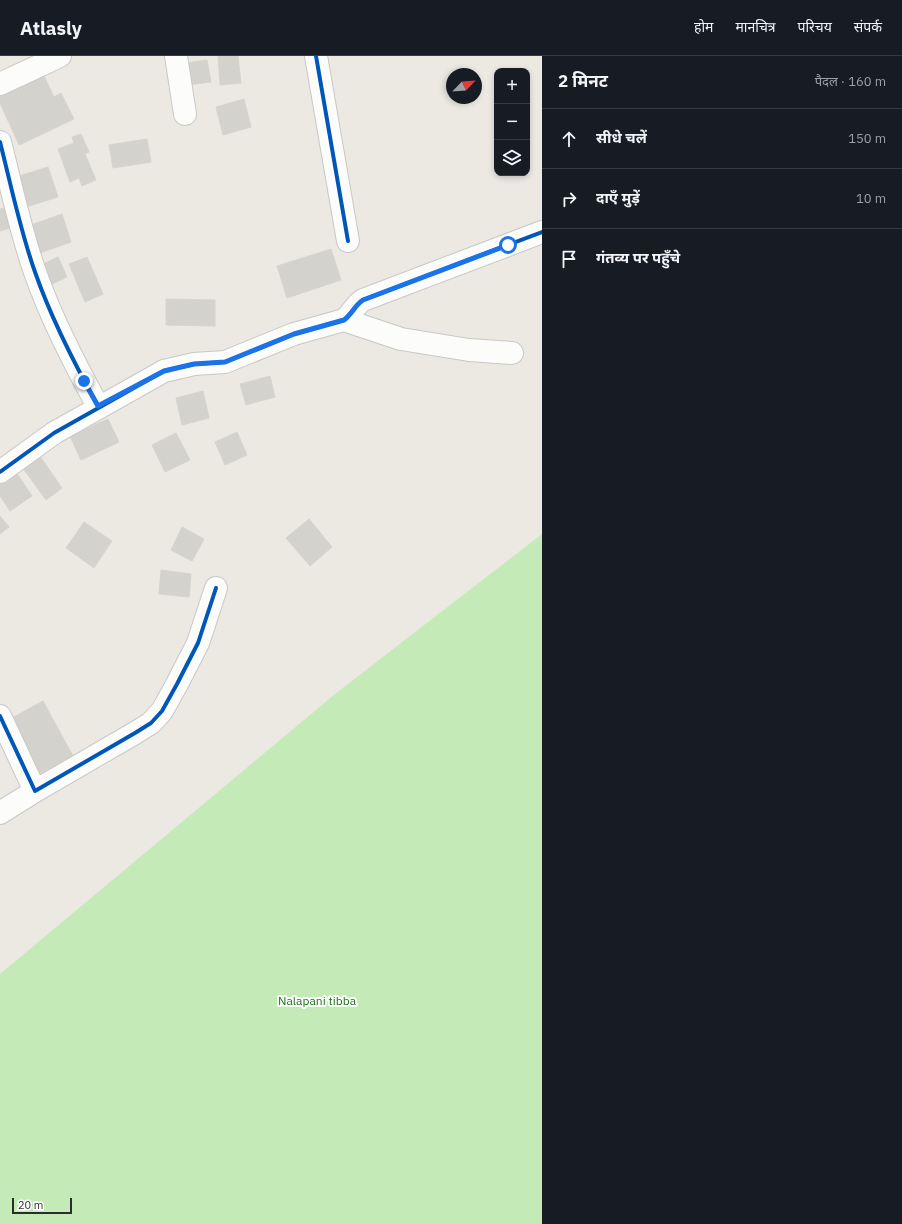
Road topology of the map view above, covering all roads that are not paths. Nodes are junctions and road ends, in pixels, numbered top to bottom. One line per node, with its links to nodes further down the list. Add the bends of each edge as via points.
1 (60, 56): 4 (street)
2 (176, 56): 5 (street)
3 (316, 56): 8 (street)
4 (0, 84)
5 (185, 114)
6 (0, 142): 11 (street, via 40,284 77,368)
7 (542, 232): 9 (street, via 363,300)
8 (348, 241)
9 (344, 320): 10 (street, via 401,339 469,350); 11 (street, via 294,334 225,362 194,364 164,371)
10 (512, 353)
11 (98, 406): 12 (street, via 54,433)
12 (0, 472)
13 (216, 588): 15 (street, via 198,643 162,711 151,723)
14 (0, 716): 15 (street)
15 (34, 791): 16 (street)
16 (0, 813)

